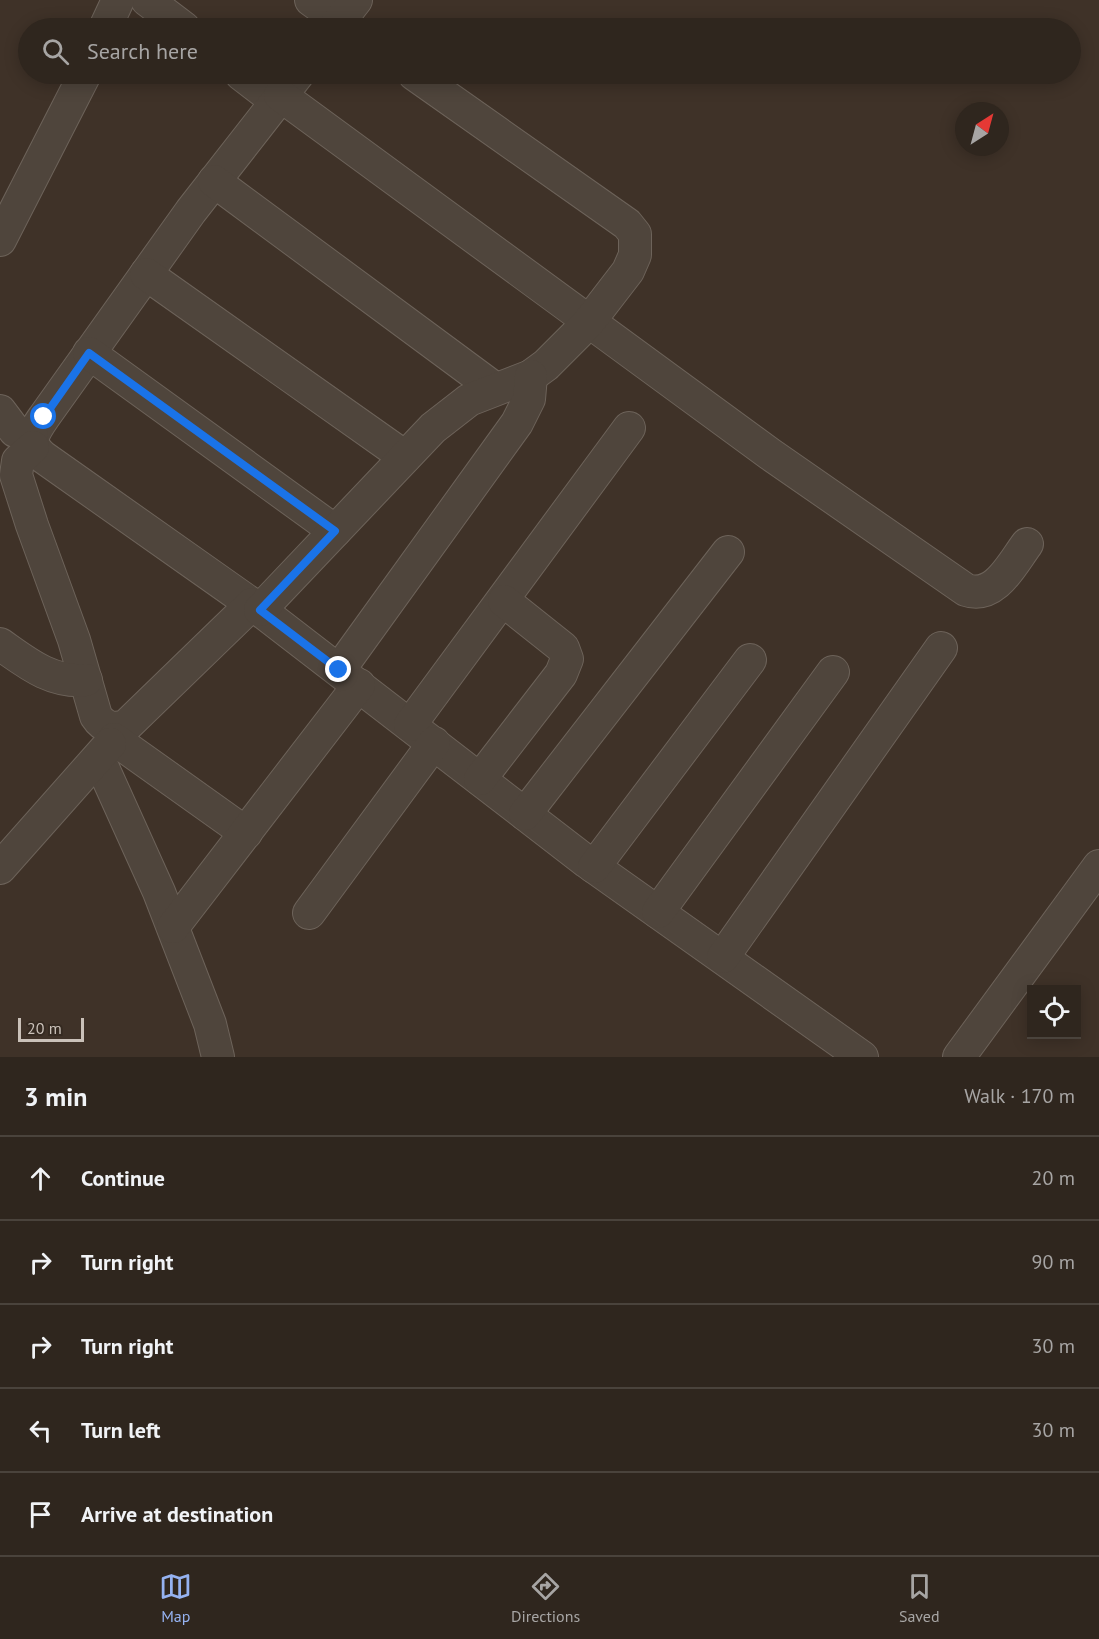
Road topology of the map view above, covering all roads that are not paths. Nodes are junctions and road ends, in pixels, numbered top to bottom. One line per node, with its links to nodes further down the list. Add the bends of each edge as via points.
1 (118, 0): 4 (street)
2 (147, 0): 5 (street)
3 (311, 0): 6 (street)
4 (110, 18)
5 (171, 18)
6 (342, 18)
7 (80, 84): 12 (street)
8 (268, 84): 10 (street)
9 (428, 84): 14 (street, via 614,214 635,234 635,255 628,271)
10 (285, 90): 11 (street); 14 (street)
11 (214, 181): 13 (street); 17 (street)
12 (0, 240)
13 (146, 274): 15 (street); 21 (street)
14 (588, 323): 16 (street); 23 (street, via 966,590 989,590)
15 (89, 353): 20 (street); 22 (street)
16 (531, 376): 17 (street); 31 (street, via 529,399 518,423)
17 (494, 388): 21 (street, via 453,412)
18 (0, 411): 20 (street, via 15,431)
19 (629, 428): 25 (street)
20 (32, 441): 26 (street, via 43,457); 32 (street, via 18,461 16,475)
21 (405, 457): 22 (street)
22 (335, 531): 26 (street)
23 (1027, 544)
24 (729, 552): 36 (street)
25 (504, 601): 33 (street); 35 (street, via 563,648 567,659 561,674)
26 (256, 607): 31 (street); 34 (street)
27 (0, 644): 32 (street, via 53,677)
28 (941, 648): 44 (street)
29 (750, 660): 39 (street)
30 (832, 672): 41 (street)
31 (349, 678): 33 (street); 37 (street)
32 (86, 680): 34 (street, via 100,722 109,728)
33 (422, 734): 35 (street); 42 (street)
34 (111, 742): 37 (street); 40 (street); 43 (street, via 145,856)
35 (480, 779): 36 (street)
36 (525, 814): 39 (street)
37 (246, 833): 43 (street)
38 (1099, 866): 47 (street)
39 (594, 867): 41 (street)
40 (0, 868)
41 (658, 912): 44 (street)
42 (309, 913)
43 (173, 927): 45 (street, via 210,1023)
44 (723, 957): 46 (street)
45 (218, 1057)
46 (862, 1057)
47 (959, 1057)

